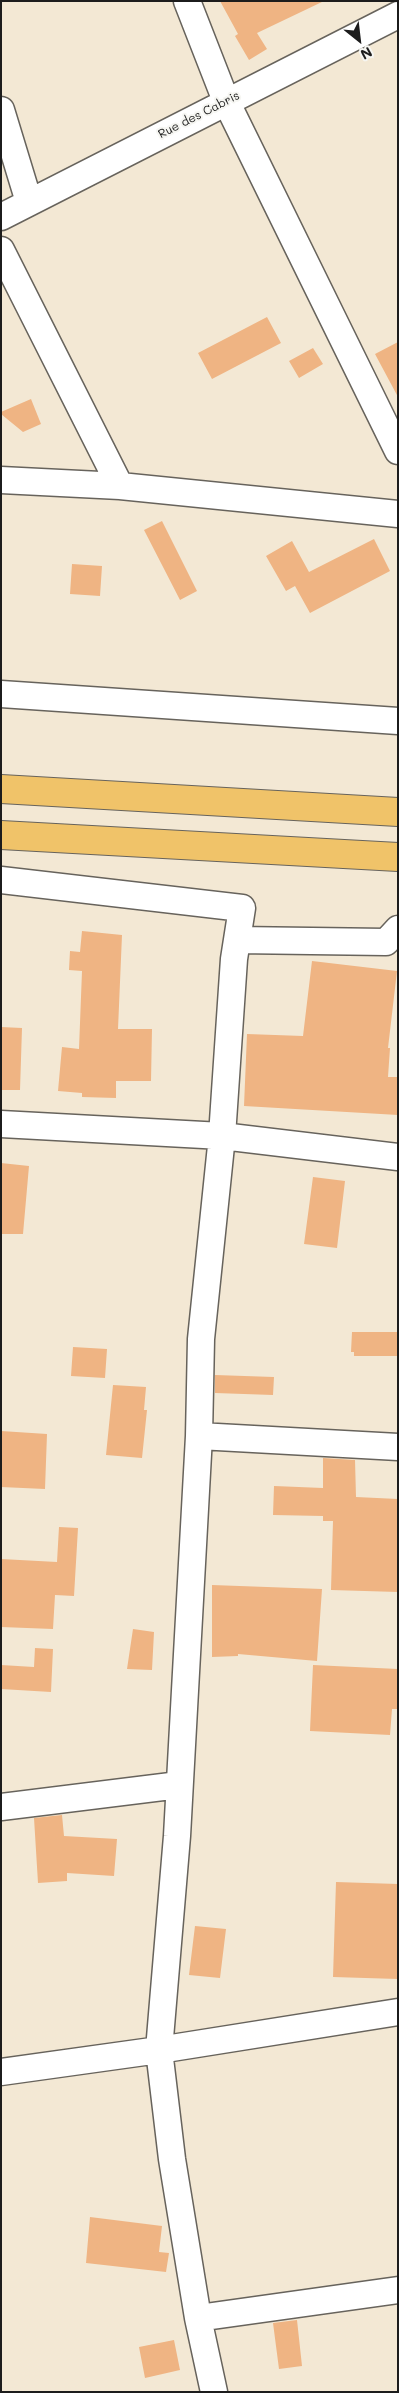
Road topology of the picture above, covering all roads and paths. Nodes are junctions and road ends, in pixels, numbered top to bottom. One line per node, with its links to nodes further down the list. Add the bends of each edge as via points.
1 (187, 1): 3 (street)
2 (398, 15): 3 (street, Rue des Cabris)
3 (226, 101): 5 (street, Rue des Cabris); 8 (street)
4 (1, 110): 5 (street)
5 (29, 202): 6 (street, Rue des Cabris)
6 (1, 218)
7 (1, 250): 10 (street)
8 (398, 451)
9 (1, 480): 10 (street)
10 (120, 486): 11 (street)
11 (398, 514)
12 (1, 694): 13 (street)
13 (398, 720)
14 (1, 789): 15 (main road)
15 (398, 812)
16 (1, 835): 17 (main road)
17 (398, 857)
18 (1, 880): 20 (street, via 242,908)
19 (398, 930): 20 (street, via 386,942)
20 (237, 940): 22 (street)
21 (1, 1124): 22 (street)
22 (222, 1136): 23 (street); 24 (street, via 201,1339)
23 (398, 1158)
24 (200, 1436): 25 (street); 26 (street)
25 (398, 1447)
26 (179, 1785): 27 (street); 29 (street)
27 (1, 1807)
28 (398, 2012): 29 (street)
29 (159, 2050): 30 (street); 32 (street, via 172,2159)
30 (1, 2072)
31 (398, 2290): 32 (street)
32 (198, 2318): 33 (street)
33 (214, 2392)

